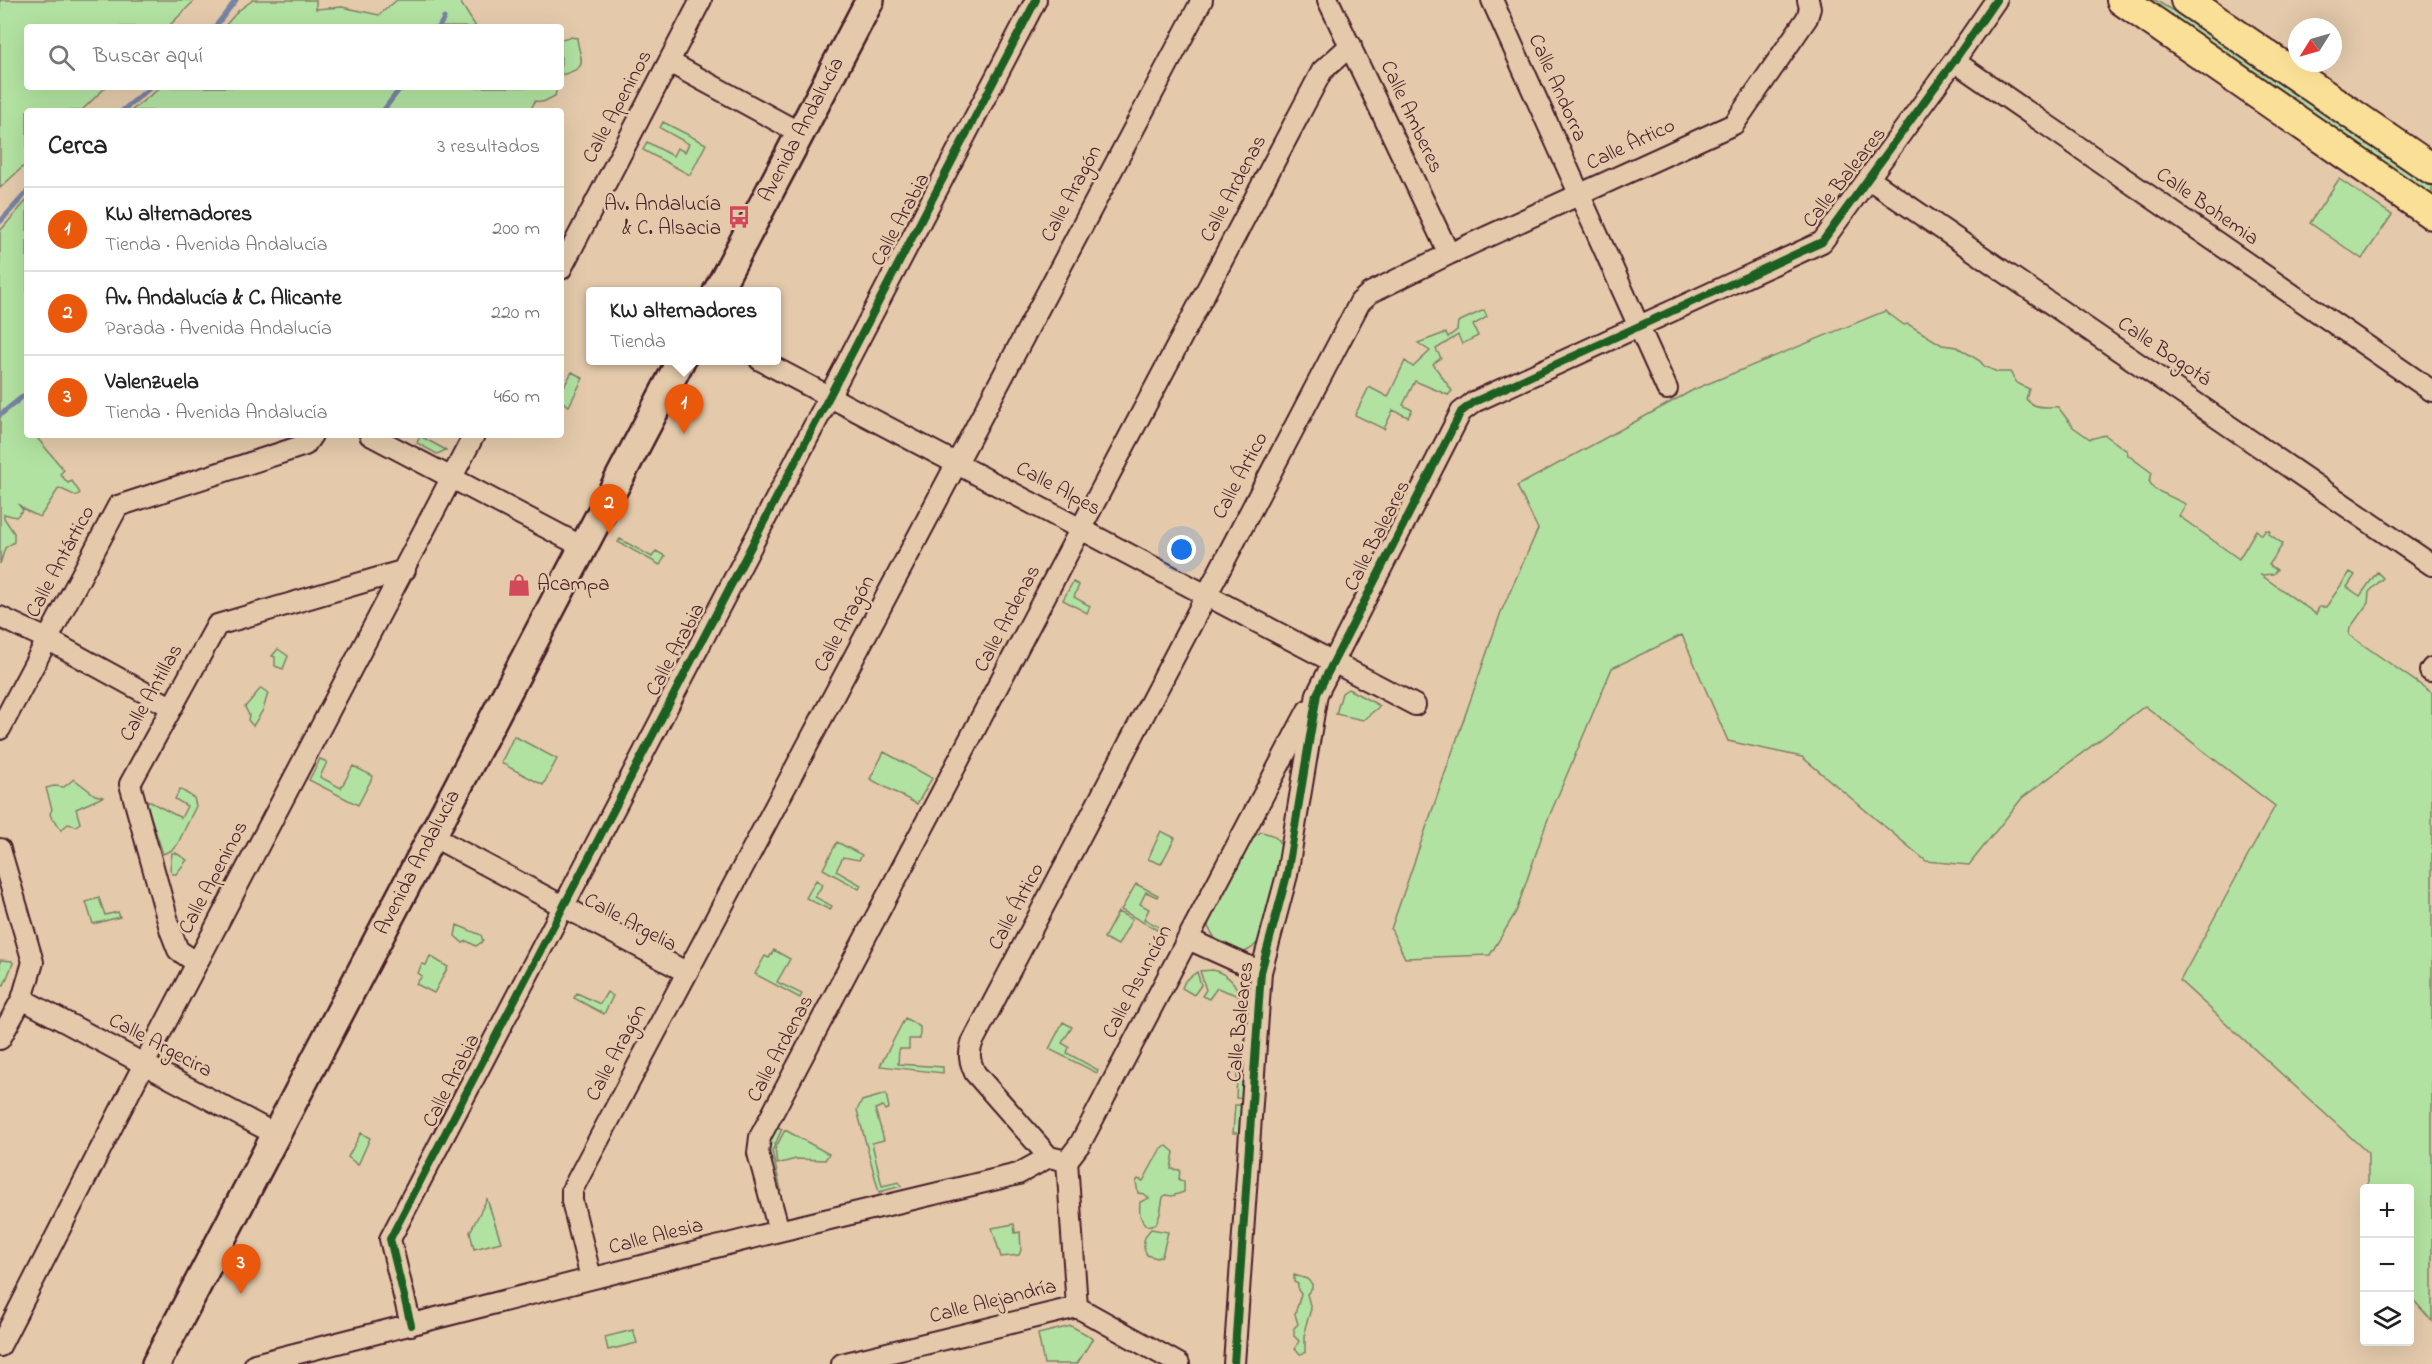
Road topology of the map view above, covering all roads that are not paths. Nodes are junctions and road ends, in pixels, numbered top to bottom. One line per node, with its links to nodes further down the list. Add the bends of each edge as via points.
1 (701, 0): 13 (street, Calle Apeninos)
2 (870, 0): 14 (street, Avenida Andalucía)
3 (1036, 0): 27 (street, Calle Arabia)
4 (1202, 0): 31 (street, Calle Aragón)
5 (1328, 0): 11 (street, Calle Amberes)
6 (1492, 0): 17 (street, Calle Andorra)
7 (1808, 0): 17 (street, Calle Ártico, via 1807,18 1734,124)
8 (1996, 0): 12 (street, Calle Baleares)
9 (2122, 0): 18 (main road)
10 (2186, 0): 15 (main road)
11 (1351, 45): 19 (street, Calle Amberes); 33 (street, Calle Ardenas, via 1322,71)
12 (1954, 61): 16 (street, Calle Baleares); 26 (street, Calle Bohemia)
13 (669, 62): 14 (street); 20 (street, Calle Apeninos)
14 (800, 133): 21 (street, Avenida Andalucía)
15 (2432, 169)
16 (1869, 179): 22 (street, Calle Baleares, via 1822,242); 35 (street, Calle Bogotá)
17 (1578, 196): 19 (street, Calle Ártico); 22 (street, Calle Andorra)
18 (2432, 214)
19 (1449, 254): 37 (street, Calle Ártico, via 1370,293 1360,302)
20 (564, 263)
21 (719, 287)
22 (1638, 327): 25 (street, Calle Andorra); 40 (street, Calle Baleares, via 1474,402 1461,412)
23 (678, 365): 34 (street, Avenida Andalucía)
24 (769, 365): 27 (street, Calle Alpes)
25 (1666, 389)
26 (2432, 391)
27 (829, 397): 31 (street, Calle Alpes); 47 (street, Calle Arabia)
28 (310, 438): 39 (street, Calle Antártico, via 305,445 118,506)
29 (376, 438): 32 (street)
30 (472, 438): 32 (street, Calle Apeninos)
31 (956, 462): 33 (street, Calle Alpes); 50 (street, Calle Aragón)
32 (451, 479): 34 (street); 36 (street, Calle Apeninos)
33 (1082, 529): 37 (street, Calle Alpes); 57 (street, Calle Ardenas, via 760,1137 758,1153)
34 (583, 547): 45 (street, Avenida Andalucía)
35 (2432, 565)
36 (405, 570): 43 (street, Calle Antillas, via 217,625); 49 (street, Calle Apeninos)
37 (1206, 595): 40 (street, Calle Alpes); 56 (street, Calle Ártico, via 969,1052 975,1073)
38 (0, 617): 39 (street)
39 (47, 639): 43 (street); 44 (street, Calle Antártico)
40 (1333, 664): 41 (street, Calle Baleares); 42 (street, Calle Alpes)
41 (1317, 694): 48 (street, Calle Asunción); 51 (street, Calle Baleares, via 1287,875)
42 (1415, 705)
43 (171, 707): 49 (street, Calle Antillas, via 130,784 171,932 178,950)
44 (0, 729)
45 (432, 836): 47 (street, Calle Argelia); 55 (street, Avenida Andalucía)
46 (0, 849): 52 (street, via 33,962)
47 (562, 907): 50 (street, Calle Argelia); 60 (street, Calle Arabia, via 390,1239)
48 (1188, 939): 51 (street); 56 (street, Calle Asunción, via 1080,1144)
49 (197, 963): 54 (street, Calle Apeninos)
50 (686, 972): 58 (street, Calle Aragón, via 573,1190 572,1201)
51 (1261, 972): 66 (street, Calle Baleares)
52 (22, 999): 53 (street); 54 (street, Calle Argecira)
53 (0, 1039)
54 (144, 1064): 55 (street, Calle Argecira); 61 (street, Calle Apeninos)
55 (275, 1134): 62 (street, Avenida Andalucía)
56 (1058, 1159): 57 (street, Calle Alesia, via 1018,1174); 59 (street)
57 (778, 1231): 58 (street, Calle Alesia)
58 (591, 1278): 60 (street, Calle Alesia)
59 (1077, 1307): 64 (street, Calle Alejandría); 65 (street, Calle Alejandría)
60 (411, 1325): 63 (street, Calle Alesia)
61 (0, 1346)
62 (156, 1364)
63 (255, 1364)
64 (842, 1364)
65 (1179, 1364)
66 (1234, 1364)

